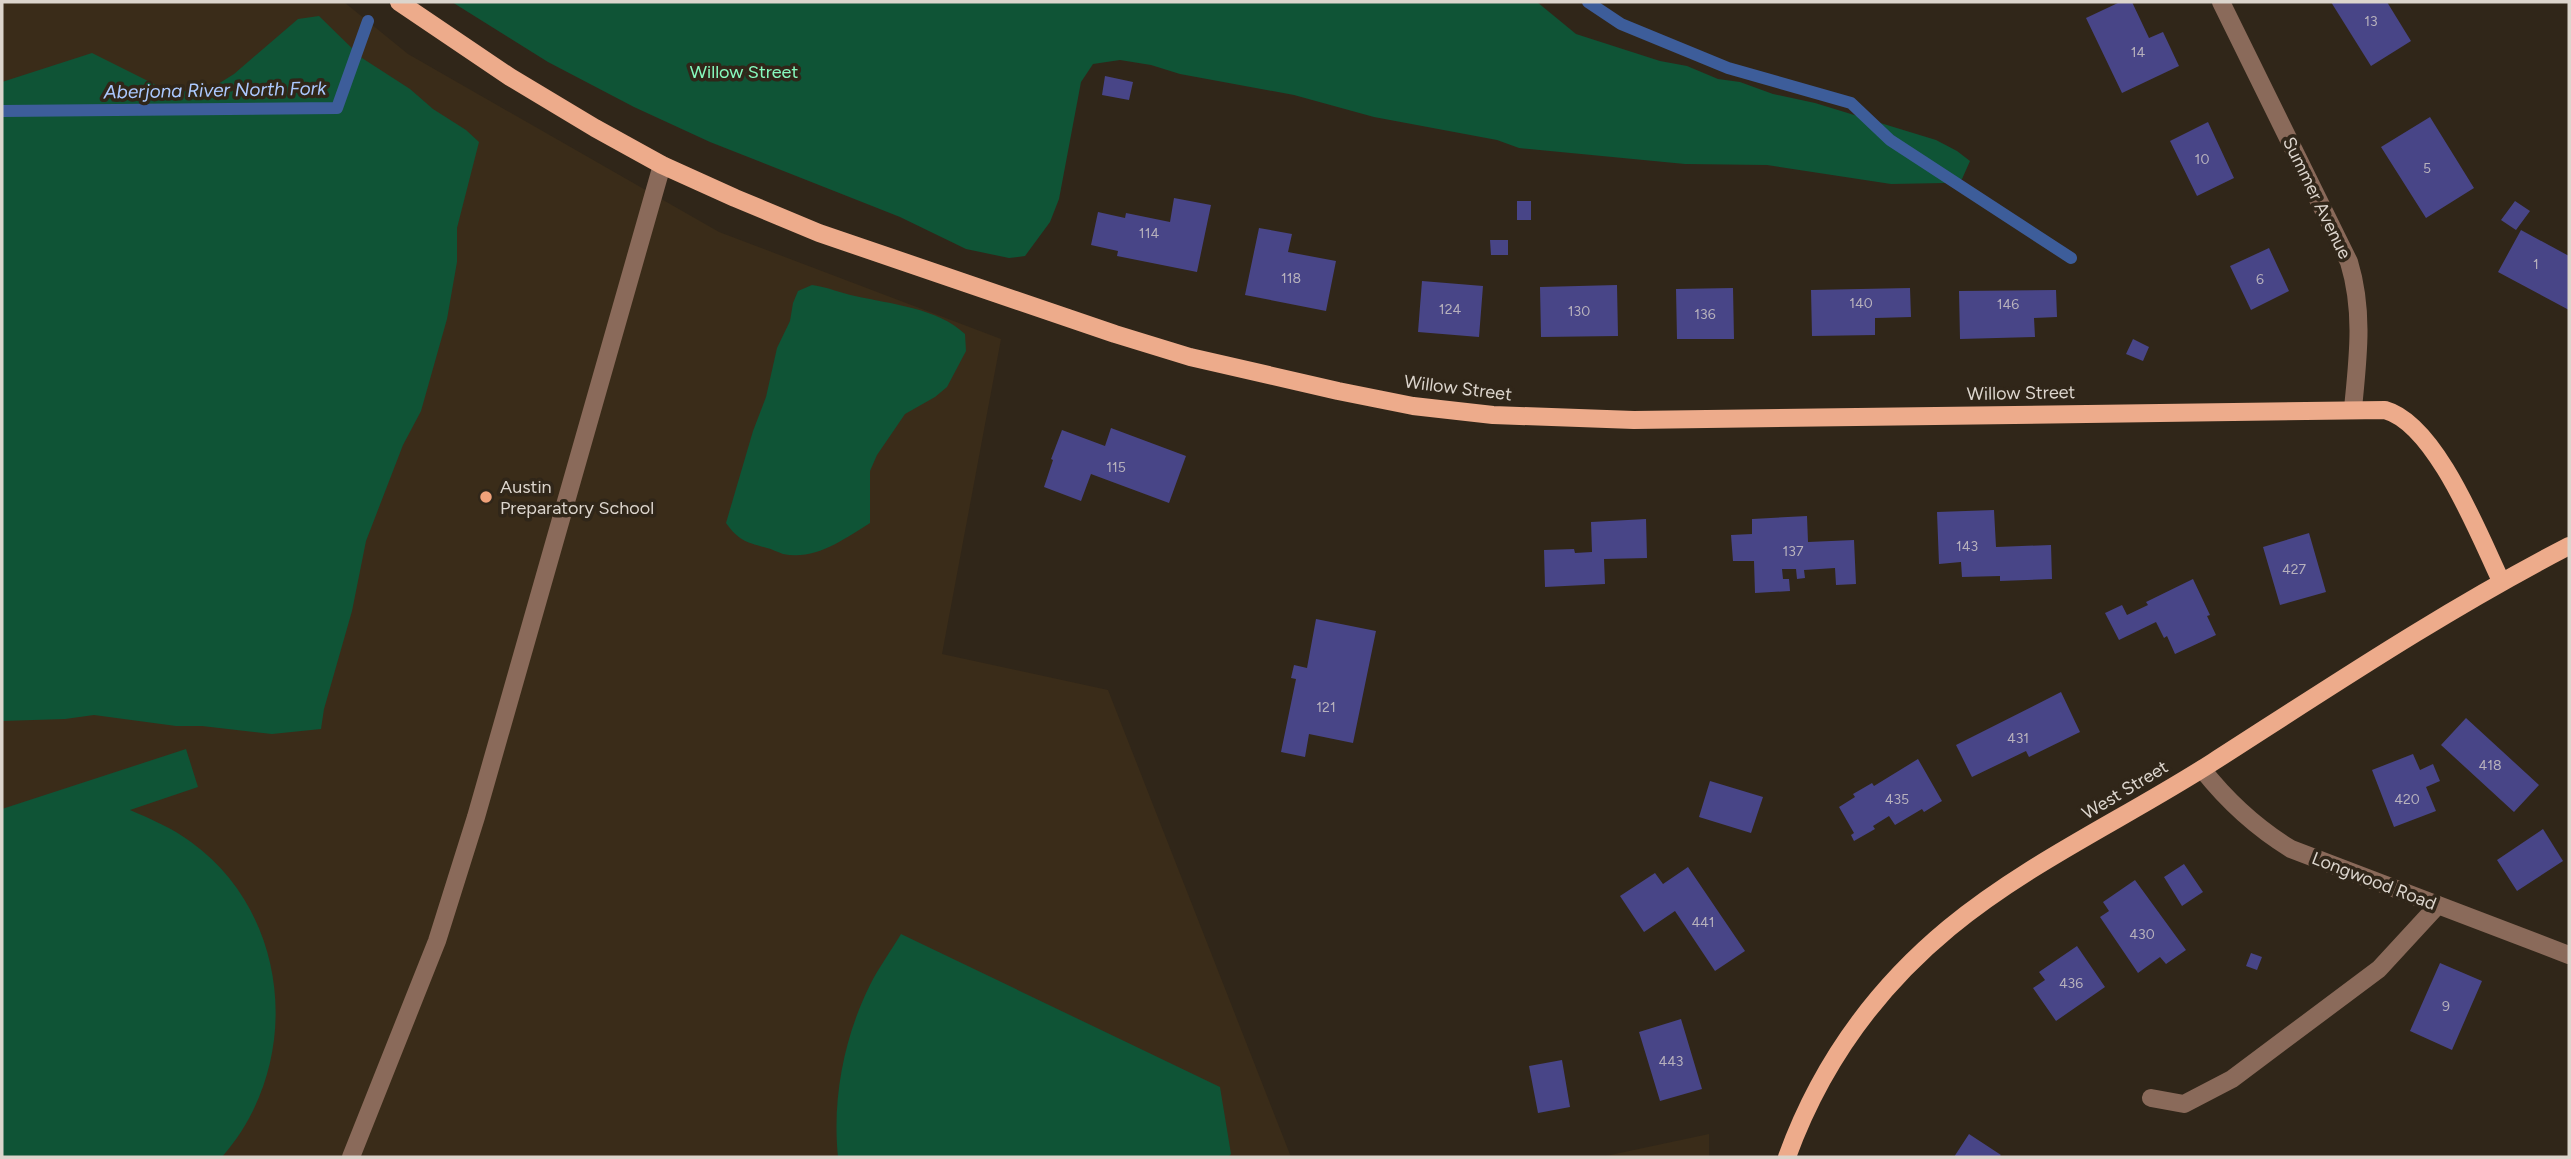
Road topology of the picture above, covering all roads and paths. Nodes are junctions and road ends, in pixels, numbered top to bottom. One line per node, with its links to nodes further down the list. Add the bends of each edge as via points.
1 (399, 2): 3 (main road, Willow Street, via 510,77)
2 (2221, 2): 4 (street, Summer Avenue, via 2349,262 2360,327)
3 (662, 165): 4 (main road, Willow Street, via 819,233 1115,334 1190,357 1413,406 1493,415 1634,420); 11 (street, via 472,830 437,941)
4 (2353, 408): 6 (main road, Willow Street, via 2392,412 2420,433 2455,486)
5 (2569, 546): 6 (main road, West Street)
6 (2501, 581): 7 (main road, West Street)
7 (2202, 769): 8 (street, Longwood Road, via 2239,812 2291,849); 12 (main road, West Street, via 2031,870 1948,928 1907,966 1835,1054)
8 (2438, 905): 9 (street, Longwood Road); 10 (street, via 2379,969 2232,1079 2184,1104)
9 (2569, 955)
10 (2151, 1098)
11 (351, 1157)
12 (1787, 1157)

